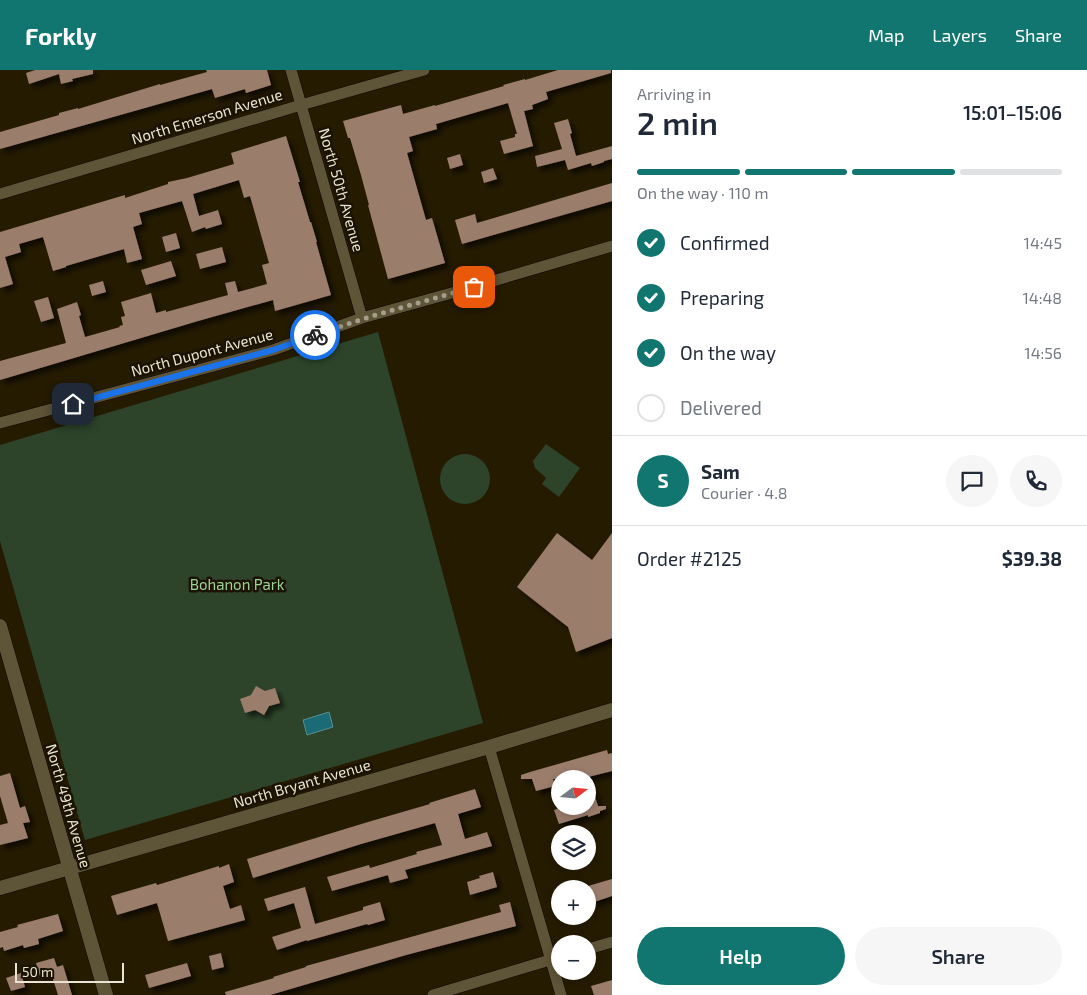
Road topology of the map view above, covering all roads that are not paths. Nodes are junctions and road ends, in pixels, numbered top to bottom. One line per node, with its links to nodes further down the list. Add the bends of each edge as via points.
1 (291, 70): 3 (street, North 50th Avenue)
2 (424, 70): 3 (street, North Emerson Avenue)
3 (301, 104): 4 (street, North Emerson Avenue); 6 (street, North 50th Avenue)
4 (0, 194)
5 (612, 246): 6 (street, North Dupont Avenue)
6 (362, 318): 7 (street, North Dupont Avenue, via 273,350)
7 (0, 423)
8 (0, 626): 9 (street, North 49th Avenue)
9 (4, 657): 12 (street, North 49th Avenue)
10 (612, 710): 11 (street, North Bryant Avenue)
11 (489, 747): 12 (street, North Bryant Avenue); 15 (street)
12 (69, 868): 13 (street, North Bryant Avenue); 19 (street, North 49th Avenue)
13 (0, 888)
14 (612, 942): 16 (street)
15 (551, 946)
16 (596, 947)
17 (551, 960): 20 (street)
18 (558, 980): 21 (street)
19 (106, 995)
20 (433, 995)
21 (561, 995)

